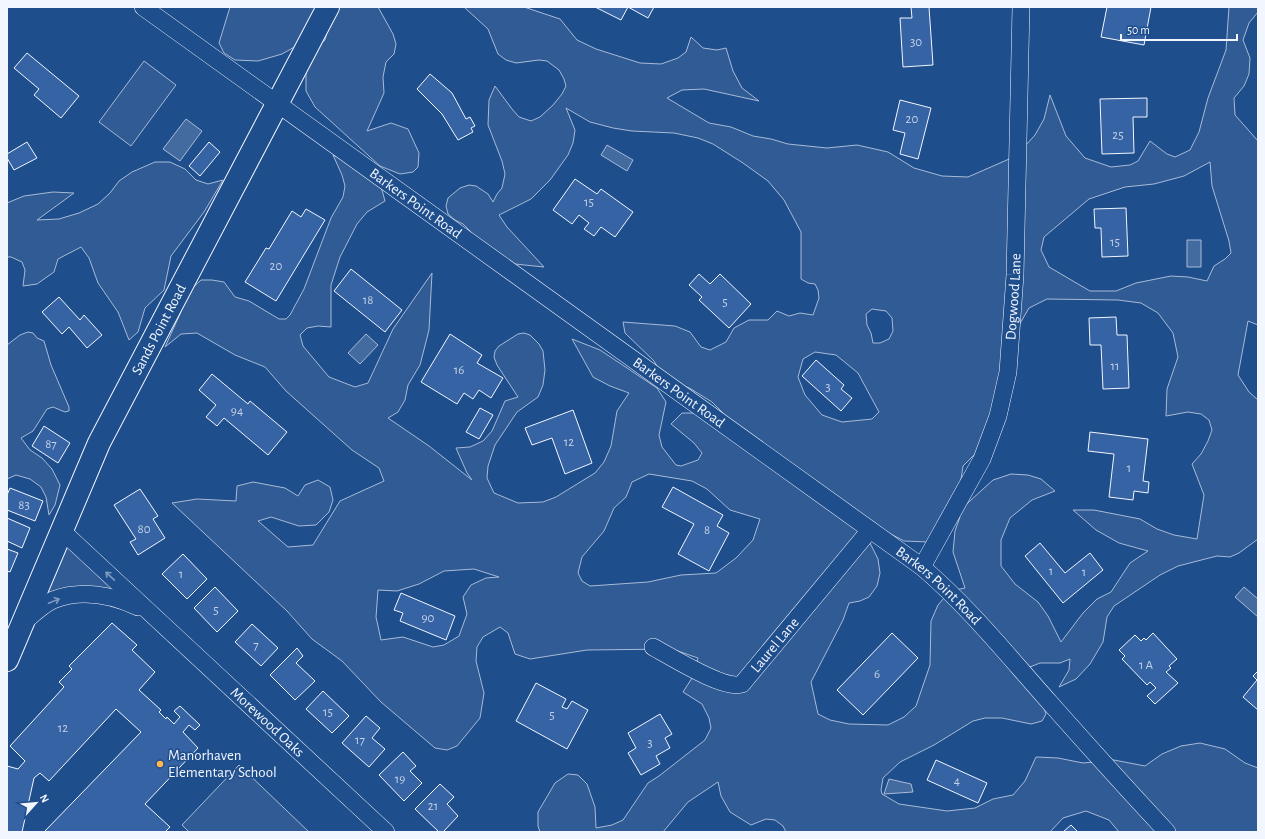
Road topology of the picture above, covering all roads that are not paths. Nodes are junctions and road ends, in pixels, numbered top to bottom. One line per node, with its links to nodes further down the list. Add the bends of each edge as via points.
1 (143, 7): 4 (street, Barkers Point Road)
2 (328, 7): 4 (main road, Sands Point Road)
3 (1021, 7): 7 (street, Dogwood Lane, via 1015,275 1008,372 998,416 982,459)
4 (277, 103): 5 (main road, Sands Point Road, via 105,430); 6 (street, Barkers Point Road)
5 (61, 530): 8 (street, Morewood Oaks, one-way to 5); 9 (main road, Sands Point Road)
6 (870, 530): 7 (street, Barkers Point Road); 10 (street, Laurel Lane, via 742,684 734,685 702,674)
7 (922, 567): 13 (street, Barkers Point Road, via 950,591 982,625)
8 (149, 612): 9 (street, Morewood Oaks, one-way to 8, via 53,600 88,594 109,596); 12 (street, Morewood Oaks)
9 (23, 623): 11 (main road, Sands Point Road)
10 (653, 647)
11 (7, 660)
12 (386, 832)
13 (1167, 832)

